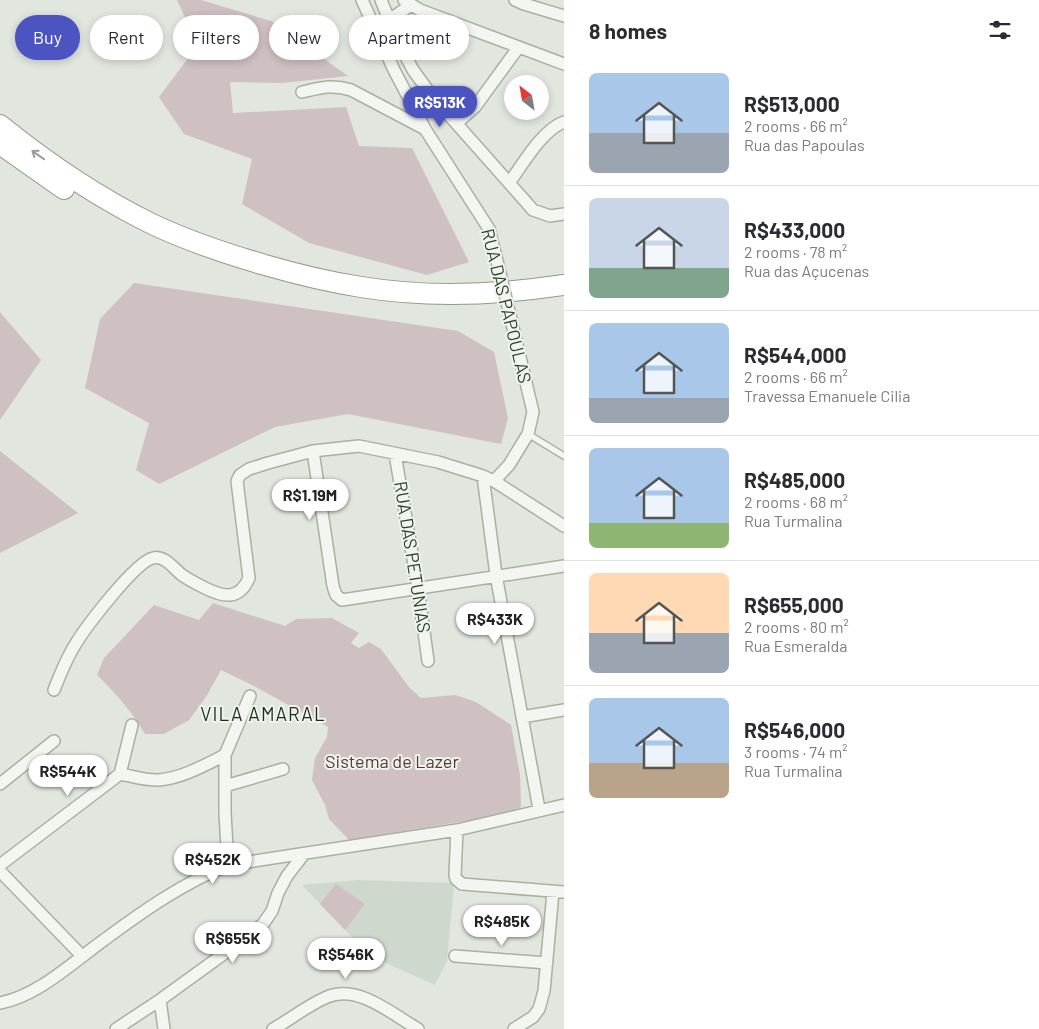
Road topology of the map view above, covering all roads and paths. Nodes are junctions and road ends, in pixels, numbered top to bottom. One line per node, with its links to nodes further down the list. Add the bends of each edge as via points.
1 (362, 0): 15 (street, RUA DAS PAPOULAS)
2 (381, 0): 5 (street)
3 (515, 0): 7 (street)
4 (407, 2): 6 (street); 8 (street)
5 (387, 15)
6 (394, 15)
7 (564, 16)
8 (518, 48): 10 (street); 13 (street, via 475,106)
9 (408, 60): 13 (street, via 432,96)
10 (564, 64)
11 (302, 92): 15 (street, via 339,86)
12 (564, 122): 17 (street, via 545,135)
13 (457, 123): 17 (street)
14 (0, 125): 19 (highway, one-way to 14, via 481,294 417,293 360,287 294,273 238,257 153,224 64,173)
15 (425, 130): 21 (street, RUA DAS PAPOULAS, bridge, via 489,229 533,412)
16 (0, 144): 20 (highway, via 61,187 143,233 226,267 282,284 400,304 472,306)
17 (509, 183): 18 (street, via 533,210 550,216)
18 (564, 214)
19 (564, 285)
20 (564, 299)
21 (528, 434): 24 (lane); 25 (street, RUA DAS PAPOULAS, via 509,465)
22 (313, 451): 23 (street, via 358,446); 29 (street, via 336,595 342,600); 31 (street, via 268,462 240,475 237,488 249,578 245,587 221,596 182,575 163,560 153,558 146,561 119,587 74,646)
23 (395, 454): 25 (street, via 447,464); 29 (street, RUA DAS PETUNIAS)
24 (564, 456)
25 (488, 479): 26 (street); 28 (street)
26 (564, 526)
27 (564, 566): 28 (street)
28 (496, 575): 29 (street); 34 (street)
29 (418, 588): 30 (street, RUA DAS PETUNIAS)
30 (428, 661)
31 (54, 690)
32 (250, 696): 37 (street)
33 (564, 710): 34 (street)
34 (522, 717): 43 (street)
35 (132, 725): 39 (street)
36 (54, 741): 40 (street)
37 (225, 755): 39 (street, via 172,778 157,780); 41 (street)
38 (283, 768): 41 (street)
39 (120, 774): 47 (street)
40 (0, 784)
41 (225, 786): 46 (street)
42 (564, 805): 43 (street)
43 (539, 810): 44 (street)
44 (457, 830): 45 (street); 49 (street, via 455,875 462,884)
45 (304, 854): 46 (street); 53 (street, via 278,893 264,924)
46 (228, 865): 50 (street, via 197,878 155,904)
47 (0, 866)
48 (0, 871): 50 (street)
49 (559, 892): 52 (street)
50 (82, 956): 54 (street, via 53,978 11,1001)
51 (454, 956): 52 (street)
52 (547, 963): 59 (street, via 539,1009)
53 (160, 1000): 55 (street); 56 (street)
54 (0, 1003)
55 (116, 1029)
56 (164, 1029)
57 (273, 1029): 58 (street, via 326,997 351,993 366,998)
58 (418, 1029)
59 (514, 1029)

